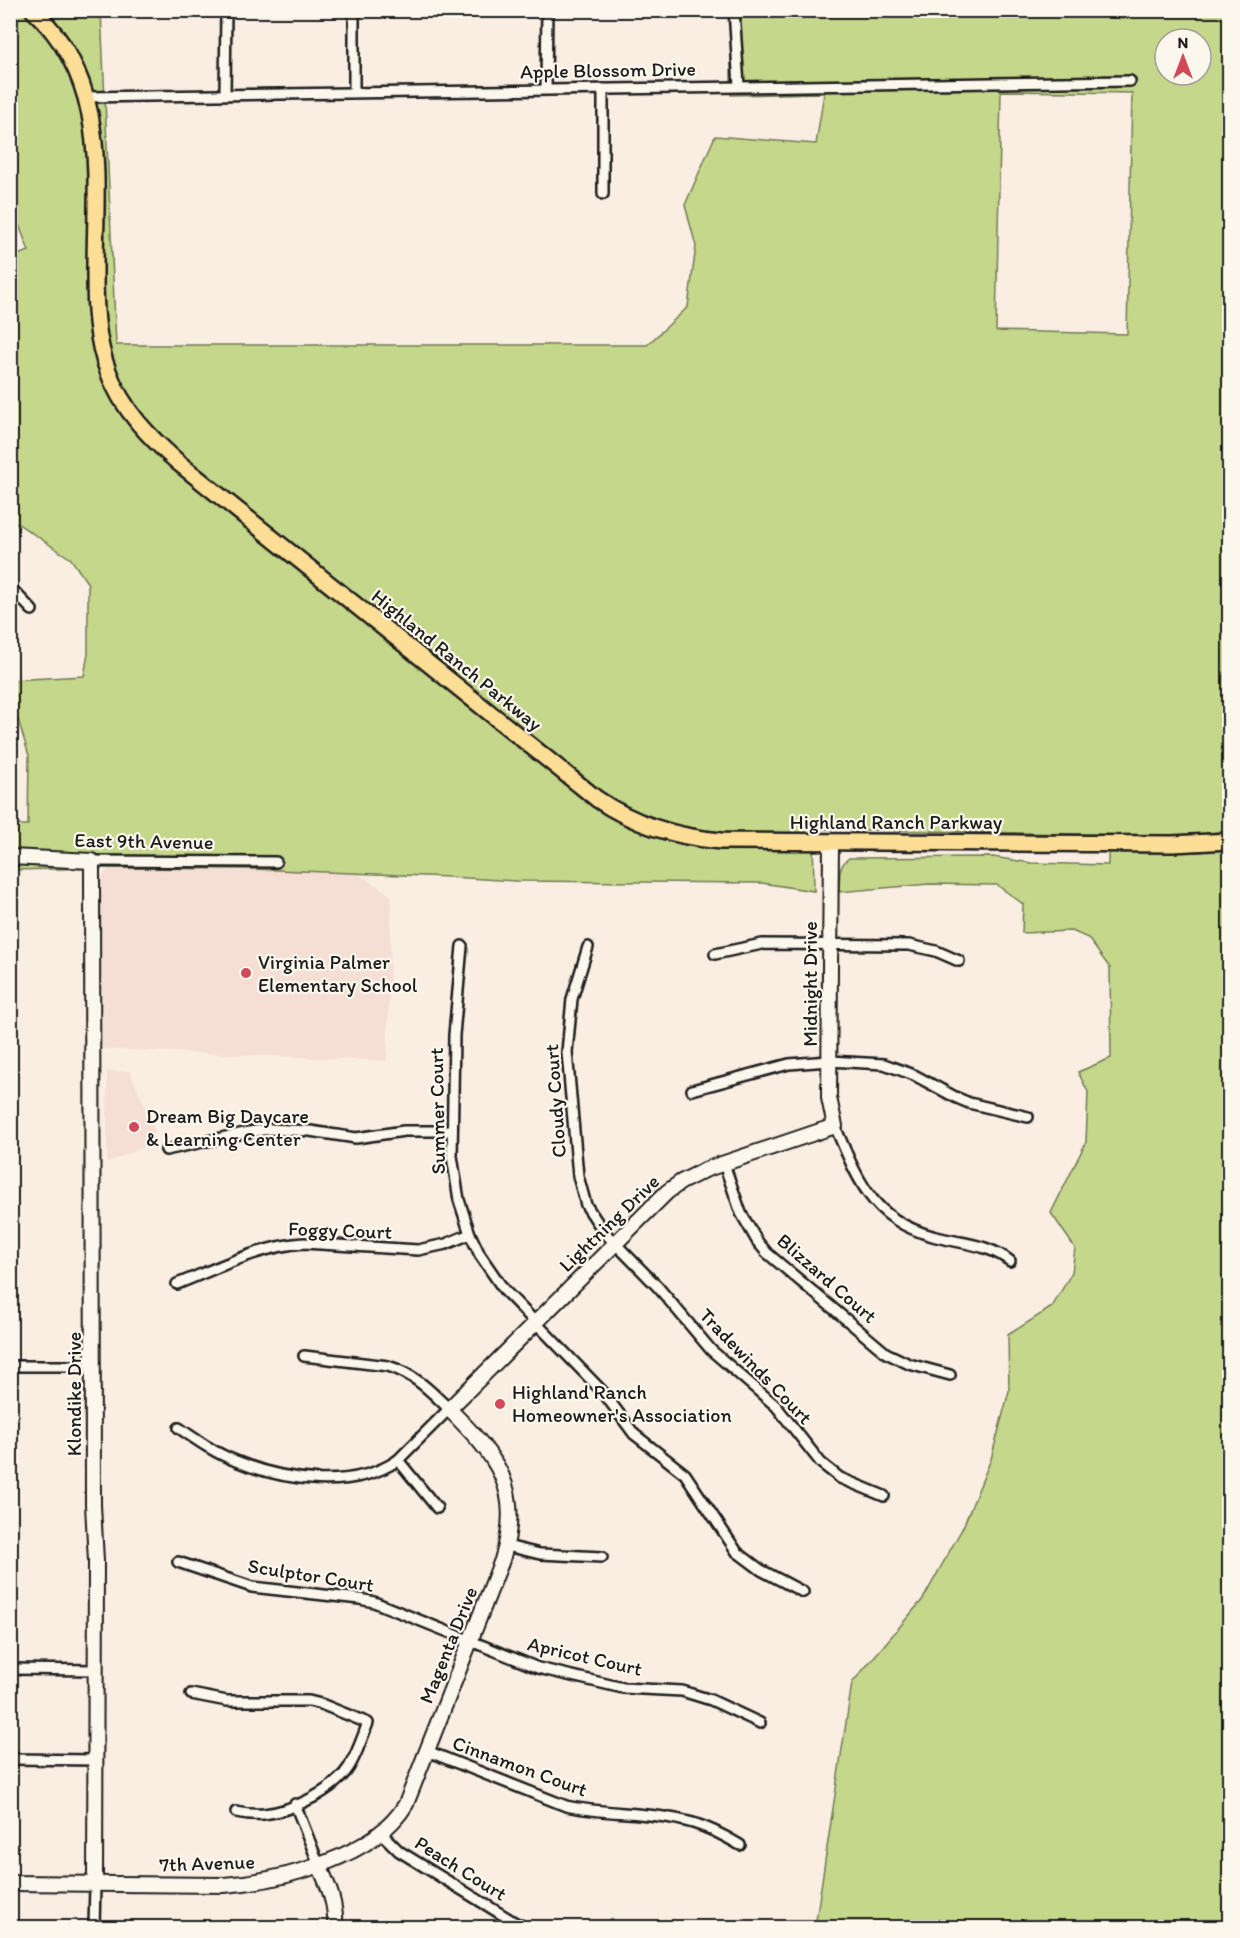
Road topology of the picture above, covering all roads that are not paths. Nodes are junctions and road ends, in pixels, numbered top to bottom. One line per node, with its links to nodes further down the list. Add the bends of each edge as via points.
1 (33, 10): 12 (main road, Highland Ranch Parkway, via 61,43)
2 (226, 10): 11 (street)
3 (354, 10): 10 (street)
4 (547, 10): 8 (street)
5 (734, 10): 7 (street)
6 (1130, 81): 7 (street, Apple Blossom Drive)
7 (739, 86): 9 (street, Apple Blossom Drive)
8 (546, 89): 9 (street, Apple Blossom Drive); 10 (street, Apple Blossom Drive)
9 (603, 89): 13 (street)
10 (354, 92): 11 (street, Apple Blossom Drive)
11 (225, 94): 12 (street, Apple Blossom Drive)
12 (87, 97): 17 (main road, Highland Ranch Parkway, via 95,139 95,305 100,347 121,399 153,440 609,808 654,829 688,837 738,842)
13 (603, 194)
14 (10, 587): 15 (street)
15 (32, 610)
16 (1230, 841): 17 (main road, Highland Ranch Parkway)
17 (831, 842): 21 (main road, Midnight Drive)
18 (10, 857): 19 (main road, East 9th Avenue)
19 (92, 861): 20 (street, East 9th Avenue); 40 (main road, Klondike Drive)
20 (276, 862)
21 (830, 944): 24 (street, via 762,944); 25 (street, via 909,945); 26 (main road, Midnight Drive)
22 (462, 946): 30 (street, Summer Court, via 454,1035)
23 (588, 947): 34 (street, Cloudy Court, via 572,999 568,1079 582,1192 595,1220)
24 (715, 954)
25 (959, 961)
26 (829, 1062): 27 (street, via 789,1064); 28 (street, via 892,1066 969,1103); 29 (main road, Midnight Drive)
27 (692, 1090)
28 (1028, 1117)
29 (835, 1126): 32 (main road, Lightning Drive); 35 (street, via 863,1188 884,1211 923,1234 983,1247)
30 (452, 1131): 31 (street, via 404,1131 356,1138 270,1130); 33 (street, Summer Court, via 455,1179)
31 (166, 1150)
32 (724, 1164): 34 (main road, Lightning Drive, via 695,1174 667,1192); 41 (street, Blizzard Court, via 741,1213 767,1253 886,1353)
33 (470, 1234): 36 (street, Foggy Court, via 418,1250 290,1244 261,1251); 37 (street, Summer Court, via 485,1264)
34 (615, 1244): 37 (main road, Lightning Drive); 45 (street, Tradewinds Court, via 658,1287 711,1350 776,1406 830,1471)
35 (1010, 1261)
36 (177, 1284)
37 (535, 1324): 42 (main road, Lightning Drive); 50 (street, Summer Court, via 603,1392 634,1434 685,1474 737,1551 761,1570)
38 (304, 1356): 42 (street, via 400,1370 423,1384)
39 (10, 1366): 40 (street)
40 (93, 1366): 53 (main road, Klondike Drive)
41 (950, 1375)
42 (449, 1409): 44 (street); 47 (main road, Magenta Drive, via 481,1442 498,1467 510,1515)
43 (180, 1428): 44 (street, via 237,1461 298,1477 365,1475)
44 (398, 1460): 46 (street)
45 (884, 1496)
46 (436, 1508)
47 (507, 1546): 48 (street, via 547,1555); 51 (main road, Magenta Drive)
48 (602, 1557)
49 (178, 1562): 51 (street, Sculptor Court, via 252,1587 374,1602)
50 (803, 1592)
51 (471, 1641): 55 (street, Apricot Court, via 538,1668 623,1688 666,1689 698,1695); 56 (main road, Magenta Drive)
52 (10, 1669): 53 (street)
53 (95, 1670): 58 (main road, Klondike Drive)
54 (191, 1694): 59 (street, via 226,1701 309,1701 368,1723 340,1778 319,1794)
55 (760, 1722)
56 (427, 1751): 61 (main road, Magenta Drive, via 406,1804); 62 (street, Cinnamon Court, via 566,1806 693,1823)
57 (10, 1759): 58 (street)
58 (95, 1760): 65 (main road, Klondike Drive)
59 (295, 1804): 60 (street, via 263,1814); 63 (street)
60 (236, 1812)
61 (381, 1833): 63 (main road, Magenta Drive); 68 (street, Peach Court, via 399,1851)
62 (740, 1845)
63 (319, 1865): 65 (main road, 7th Avenue, via 250,1883); 67 (main road, via 331,1895)
64 (10, 1883): 65 (main road, 7th Avenue)
65 (95, 1884): 66 (street, Klondike Drive)
66 (94, 1928)
67 (335, 1928)
68 (526, 1928)

